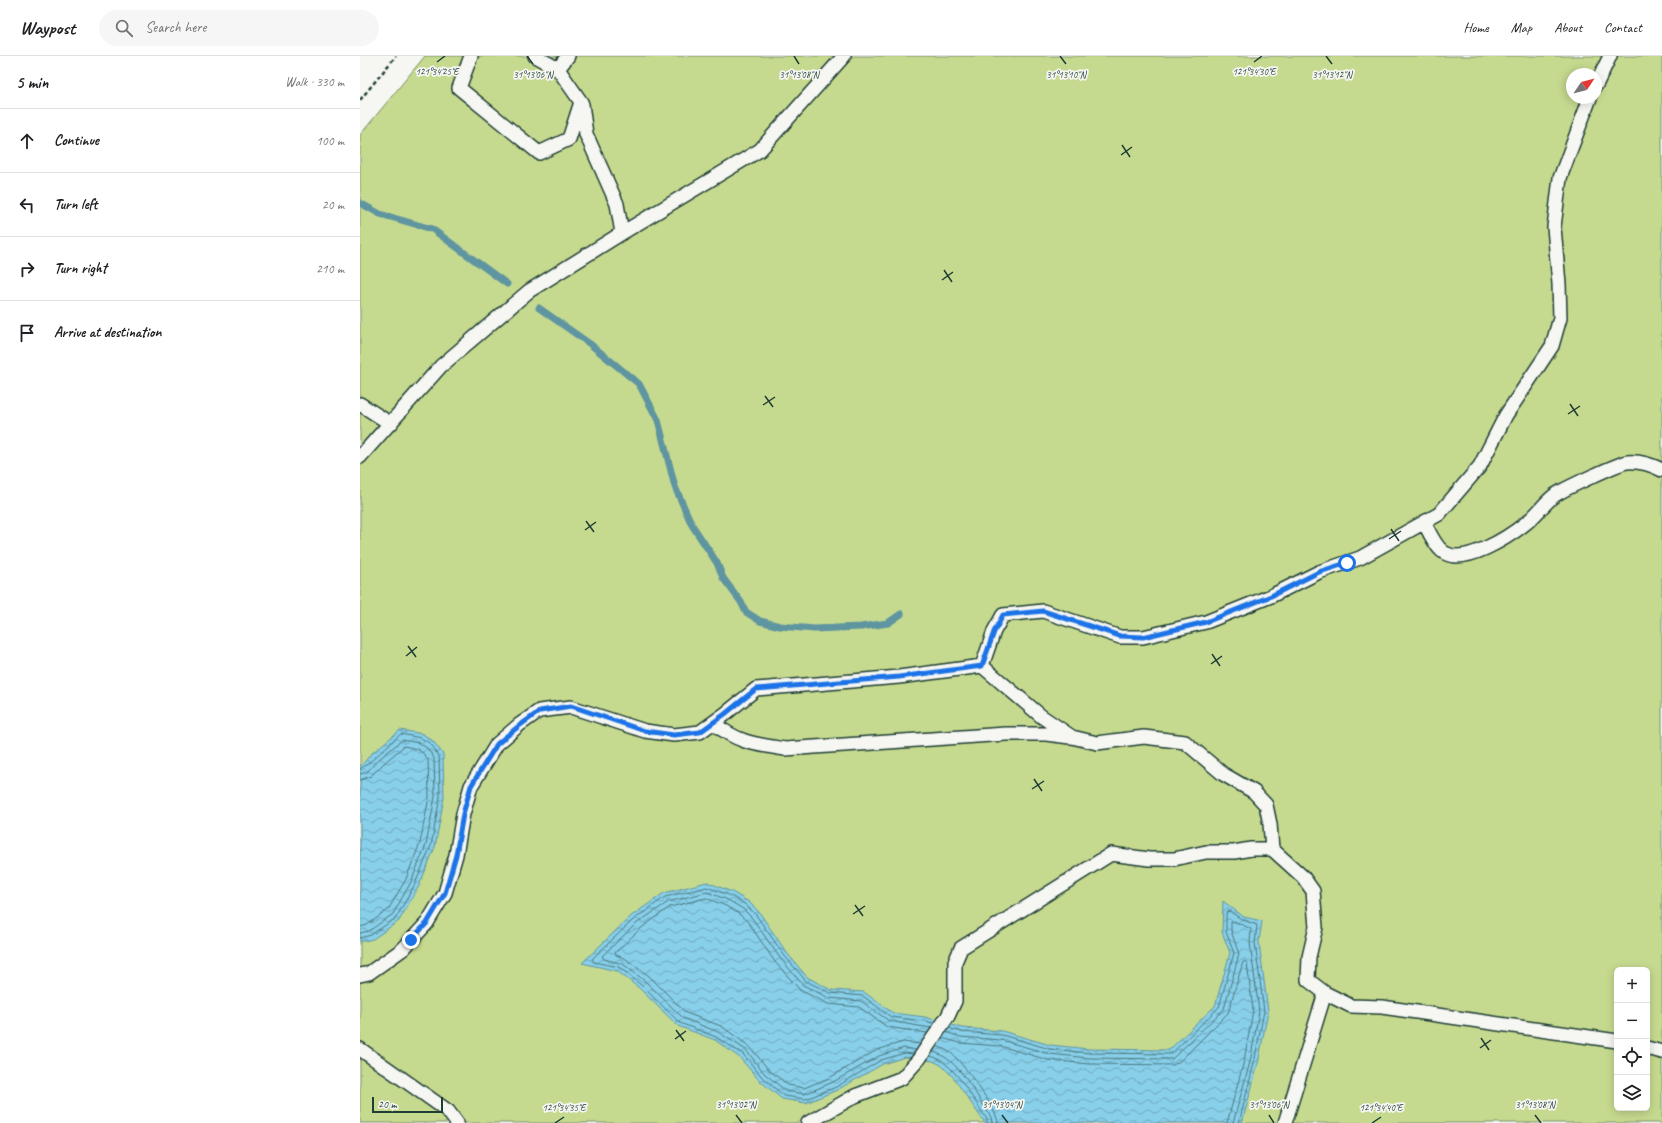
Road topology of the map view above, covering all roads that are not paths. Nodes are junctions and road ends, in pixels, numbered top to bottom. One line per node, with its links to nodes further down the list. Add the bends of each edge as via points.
1 (471, 56): 8 (lane, via 459,88 539,153 568,139)
2 (535, 56): 6 (lane)
3 (568, 56): 6 (lane)
4 (844, 56): 10 (lane, via 760,150)
5 (1610, 56): 7 (lane)
6 (558, 69): 8 (lane)
7 (1602, 73)
8 (581, 102): 10 (lane, via 586,134 617,204)
9 (1588, 104): 15 (lane, via 1560,178 1554,227 1560,318 1552,346 1506,415 1480,466 1439,514)
10 (622, 233): 12 (lane, via 529,291 441,366)
11 (360, 404): 12 (lane)
12 (390, 424): 13 (lane)
13 (360, 457)
14 (1662, 470): 15 (lane, via 1651,464 1626,462 1611,468 1555,495 1527,522 1495,544 1458,556 1443,552)
15 (1424, 522): 16 (lane, via 1360,558 1319,572 1271,596 1213,619 1143,637 1120,636 1043,611 1003,615)
16 (982, 666): 17 (lane, via 756,689); 18 (lane, via 1041,716)
17 (713, 723): 18 (lane, via 729,735 749,743 785,749 1006,734); 20 (lane, via 700,732 674,735 645,731 571,706 540,711 497,744 471,786 445,893 427,923 403,949 369,973)
18 (1072, 737): 19 (lane, via 1097,743 1144,738 1185,742 1223,774 1254,792 1266,805)
19 (1272, 849): 21 (lane, via 1303,877 1313,891 1316,927 1309,957 1308,980); 27 (lane, via 1206,852 1174,860 1111,854 962,948 955,962 955,1001 919,1059 902,1078 855,1096)
20 (360, 975)
21 (1325, 993): 22 (lane, via 1351,1006 1382,1007); 28 (lane)
22 (1614, 1041)
23 (1650, 1049): 25 (lane)
24 (361, 1051): 26 (lane, via 448,1111)
25 (1662, 1052)
26 (456, 1123)
27 (808, 1123)
28 (1285, 1123)

